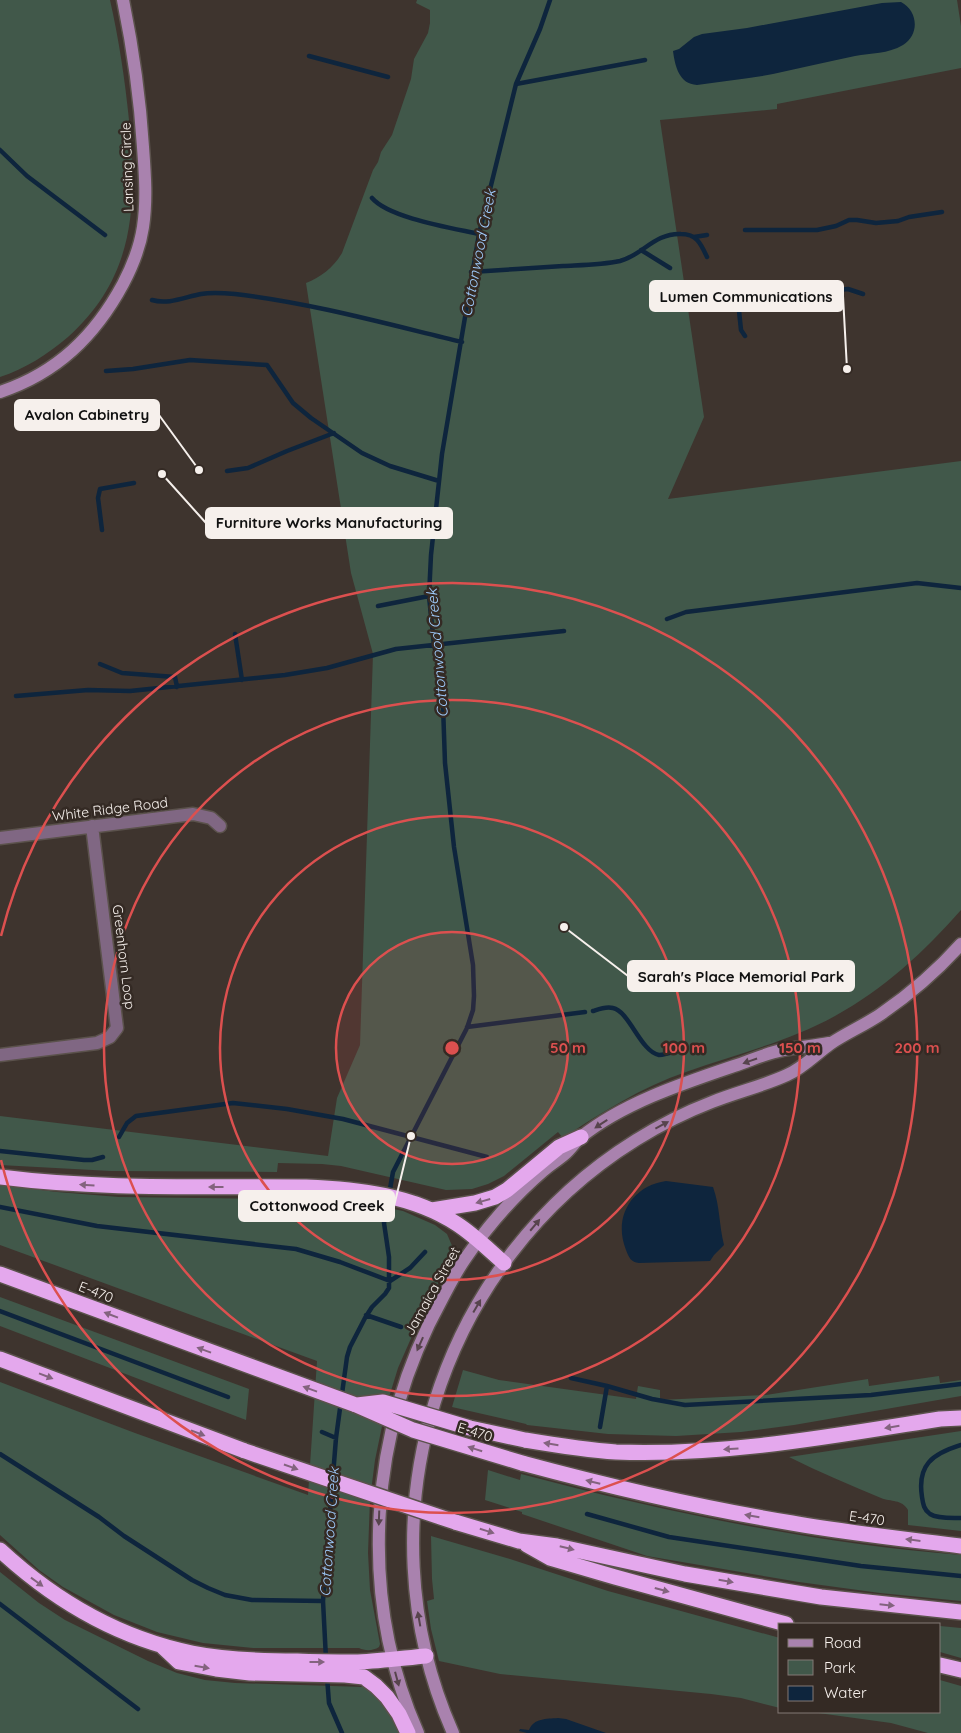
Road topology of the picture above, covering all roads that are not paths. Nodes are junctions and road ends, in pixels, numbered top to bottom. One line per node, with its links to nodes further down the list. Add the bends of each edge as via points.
1 (123, 0): 2 (main road, Lansing Circle, via 136,75 144,165 143,228 137,252 109,308 80,344 43,372)
2 (0, 392)
3 (92, 826): 4 (street, White Ridge Road, via 193,814 211,818); 5 (street, White Ridge Road); 8 (street, Greenhorn Loop, via 117,1028 110,1037 97,1043)
4 (220, 826)
5 (0, 838)
6 (961, 944): 7 (main road, Jamaica Street, via 901,1000)
7 (832, 1043): 9 (main road, Jamaica Street, one-way to 9, via 780,1050 683,1083 628,1108); 13 (main road, Jamaica Street, one-way to 7, via 559,1198 611,1156 649,1132 700,1107 790,1074)
8 (0, 1055)
9 (581, 1137): 11 (highway, one-way to 11, via 559,1147 495,1198); 12 (main road, Jamaica Street, via 519,1194)
10 (0, 1177): 11 (highway, one-way to 10, via 352,1190 114,1186)
11 (432, 1210): 12 (highway, via 457,1223)
12 (479, 1241): 13 (highway); 26 (main road, Jamaica Street, one-way to 26, via 461,1266 425,1332 404,1385 391,1431 383,1474 379,1557 383,1610)
13 (504, 1263): 25 (main road, Jamaica Street, one-way to 13, via 416,1604 413,1554 418,1466 445,1372 468,1321)
14 (0, 1274): 16 (highway, E-470, one-way to 14)
15 (0, 1359): 20 (highway, one-way to 20, bridge, via 245,1451)
16 (356, 1405): 19 (highway, one-way to 16, bridge, via 774,1445 703,1451 616,1452 525,1440 470,1428 383,1402); 21 (highway, E-470, one-way to 16, bridge, via 740,1514 592,1482 413,1430)
17 (961, 1411): 19 (highway)
18 (961, 1418): 19 (highway)
19 (940, 1419)
20 (519, 1541): 23 (highway, one-way to 23, via 821,1597); 24 (highway, one-way to 24, via 550,1558)
21 (961, 1546)
22 (0, 1550): 28 (highway, one-way to 28, via 30,1576 75,1607 117,1629 161,1645 276,1668)
23 (961, 1612)
24 (782, 1623)
25 (426, 1656): 26 (highway); 32 (main road, Jamaica Street)
26 (392, 1659): 28 (highway); 31 (main road, Jamaica Street, one-way to 31)
27 (941, 1665): 29 (highway)
28 (359, 1669): 30 (highway, via 387,1696)
29 (961, 1670)
30 (408, 1733)
31 (418, 1733)
32 (453, 1733)

